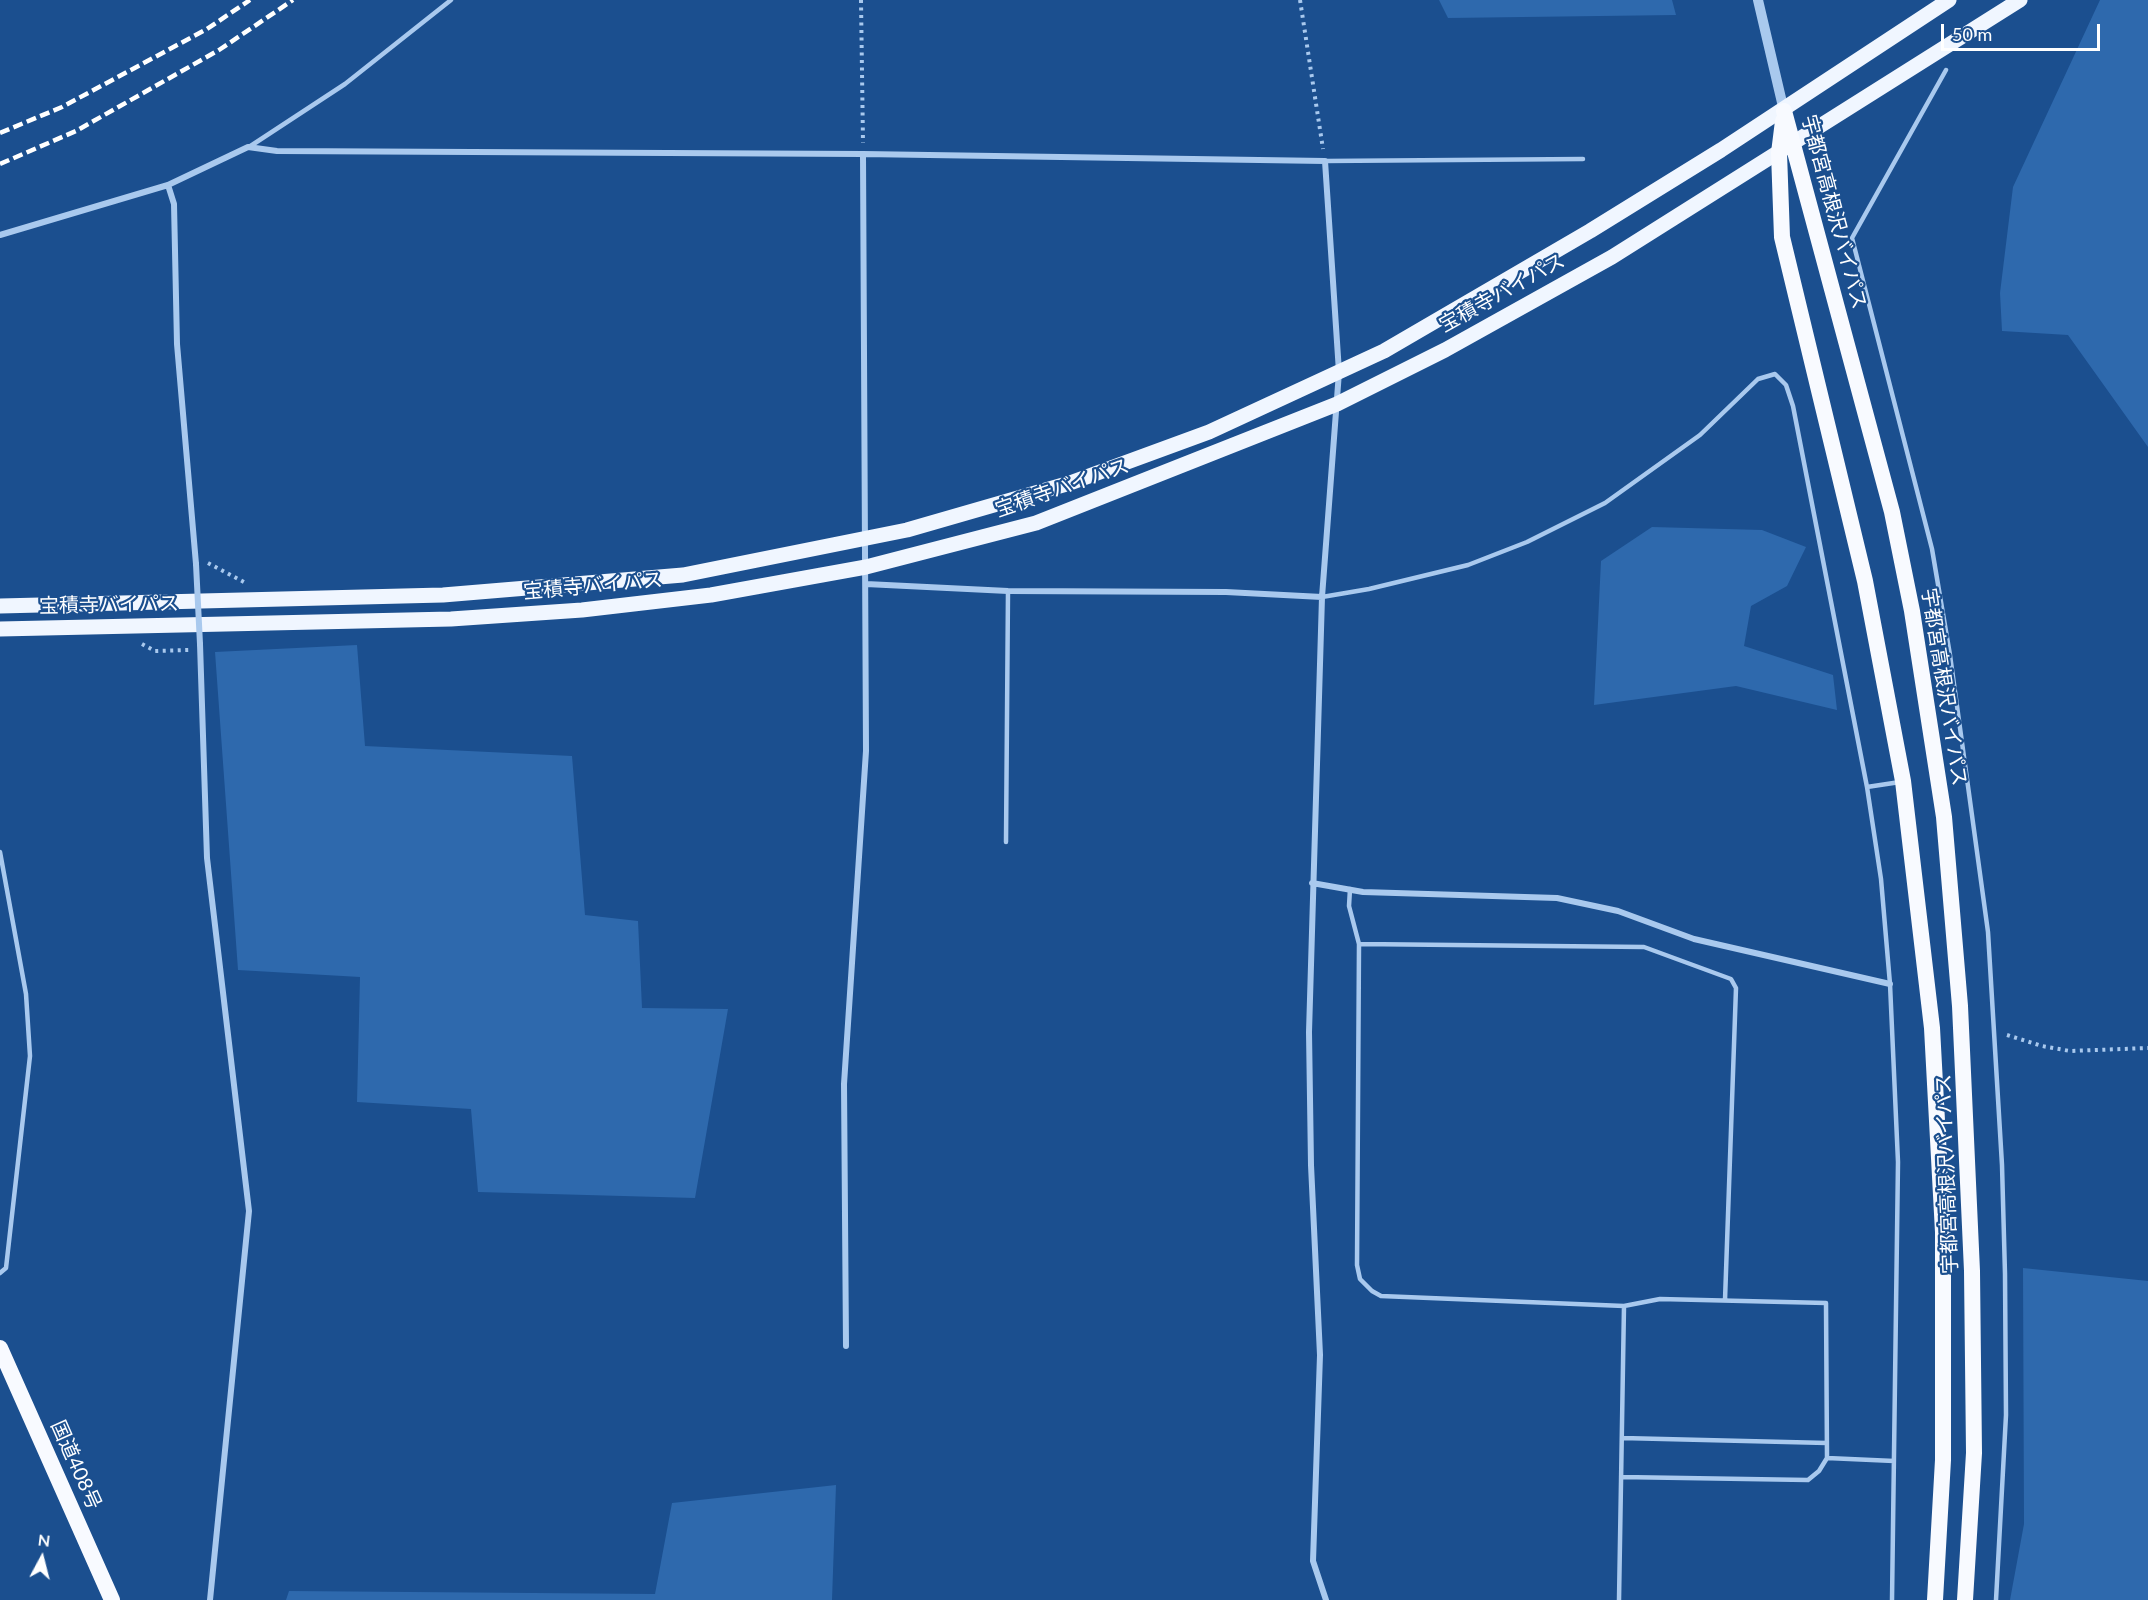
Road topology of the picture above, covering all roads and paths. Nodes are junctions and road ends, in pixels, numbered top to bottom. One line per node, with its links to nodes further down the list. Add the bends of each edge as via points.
1 (451, 0): 9 (lane, via 345,84)
2 (861, 0): 11 (path)
3 (1300, 0): 13 (path)
4 (1758, 0): 8 (street)
5 (1949, 0): 8 (main road, 宝積寺バイパス)
6 (2020, 0): 10 (main road, 宝積寺バイパス)
7 (1946, 70): 37 (lane, via 1852,238 1932,549 1988,932)
8 (1784, 111): 10 (highway, 宇都宮高根沢バイパス); 16 (main road, 宝積寺バイパス, via 1590,231 1384,351)
9 (248, 147): 11 (street, via 289,151); 14 (street)
10 (1786, 148): 17 (main road, 宝積寺バイパス, via 1612,257 1445,350); 29 (highway, 宇都宮高根沢バイパス, via 1782,237 1865,581); 55 (highway, 宇都宮高根沢バイパス, via 1892,512 1912,611 1944,817 1960,1006 1972,1270 1974,1453)
11 (863, 154): 13 (street); 18 (street)
12 (1583, 159): 13 (lane)
13 (1325, 162): 16 (street)
14 (168, 185): 15 (street); 50 (street, bridge, via 174,204 177,344 196,564 207,858 249,1211)
15 (0, 235)
16 (1339, 372): 17 (street); 18 (main road, 宝積寺バイパス, via 1209,432 1070,483)
17 (1336, 404): 20 (main road, 宝積寺バイパス, via 1036,523); 24 (street)
18 (865, 540): 20 (street); 25 (main road, 宝積寺バイパス, via 683,575 539,589)
19 (205, 562): 21 (path)
20 (866, 567): 22 (street); 26 (main road, 宝積寺バイパス, via 711,595 582,610 452,619)
21 (238, 578)
22 (866, 584): 23 (street); 42 (street, via 866,751 844,1084)
23 (1008, 591): 24 (street, via 1226,592); 31 (lane)
24 (1322, 597): 30 (lane, via 1468,565 1556,528 1605,503 1700,435 1758,379 1775,374 1786,385 1793,406); 33 (street)
25 (0, 606)
26 (0, 629)
27 (140, 643): 28 (path, via 155,651)
28 (190, 650)
29 (1902, 781): 30 (lane); 54 (highway, 宇都宮高根沢バイパス, via 1932,1028 1943,1232 1943,1460)
30 (1867, 787): 36 (lane, via 1881,879)
31 (1006, 842)
32 (0, 852): 39 (lane, via 26,994 30,1056 6,1269)
33 (1312, 883): 34 (street); 51 (street, via 1309,1043 1320,1355 1312,1538 1313,1561)
34 (1350, 889): 35 (lane, via 1349,906); 36 (street, via 1557,898 1618,911 1694,939)
35 (1359, 944): 40 (lane, via 1644,947 1731,980 1736,988); 41 (lane, via 1356,1234 1360,1279 1381,1296)
36 (1890, 984): 47 (lane, via 1898,1162)
37 (1994, 1032): 38 (path, via 2070,1051); 56 (lane, via 2002,1165 2006,1415)
38 (2148, 1048)
39 (0, 1273)
40 (1725, 1300): 41 (lane, via 1660,1299); 45 (lane, via 1826,1303)
41 (1624, 1306): 44 (lane)
42 (846, 1346)
43 (0, 1348): 49 (highway, 国道408号)
44 (1622, 1438): 45 (lane); 48 (lane)
45 (1827, 1443): 46 (lane)
46 (1827, 1458): 47 (lane); 48 (lane, via 1808,1480)
47 (1894, 1461): 53 (lane)
48 (1621, 1477): 52 (lane)
49 (112, 1600)
50 (210, 1600)
51 (1326, 1600)
52 (1619, 1600)
53 (1892, 1600)
54 (1935, 1600)
55 (1965, 1600)
56 (1996, 1600)

